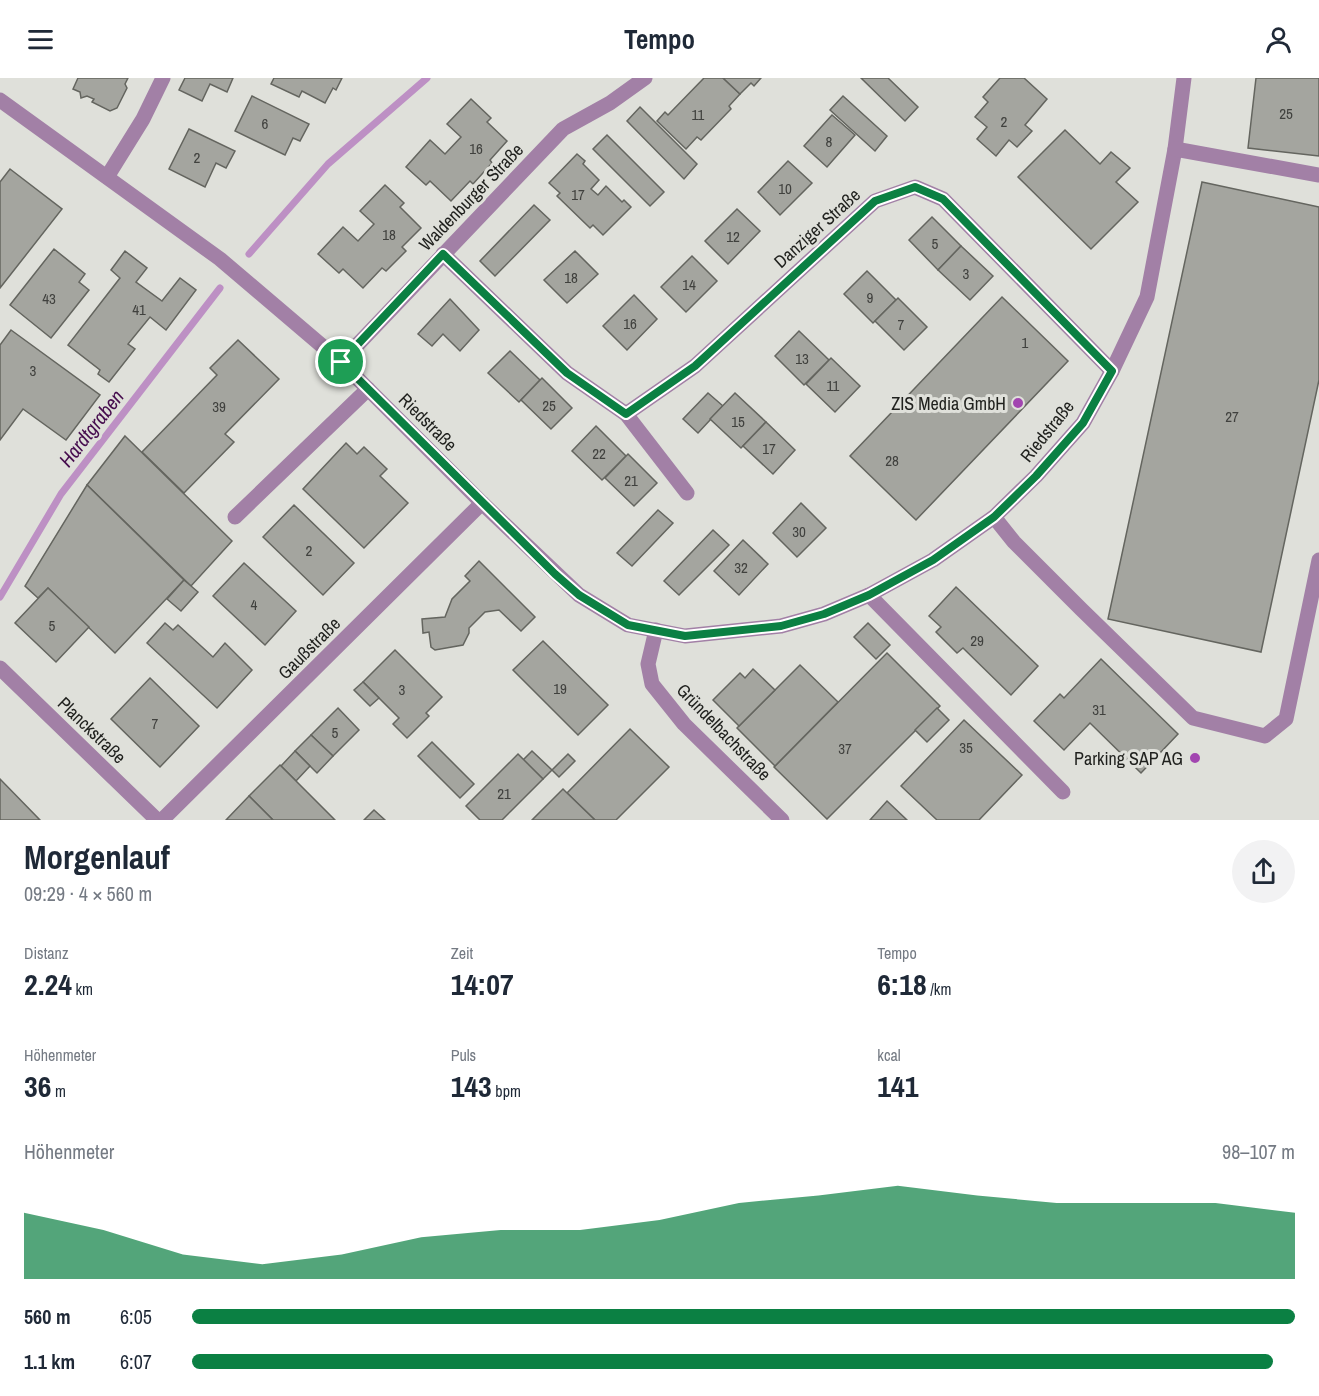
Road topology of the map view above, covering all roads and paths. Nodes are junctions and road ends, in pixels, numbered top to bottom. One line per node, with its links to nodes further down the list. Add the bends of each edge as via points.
1 (163, 78): 7 (street)
2 (645, 78): 8 (street, Waldenburger Straße, via 563,129)
3 (1184, 78): 5 (street, Riedstraße)
4 (0, 100): 7 (street, Riedstraße)
5 (1174, 149): 6 (street); 10 (street, Riedstraße, via 1147,297)
6 (1319, 175)
7 (107, 177): 9 (street, Riedstraße, via 220,259)
8 (443, 254): 9 (street, Waldenburger Straße); 12 (street, via 567,373)
9 (341, 362): 11 (street, Riedstraße)
10 (1112, 371): 12 (street, Danziger Straße, via 943,199 915,187 875,201 695,366); 16 (street, Riedstraße, via 1083,423)
11 (368, 389): 14 (street, Riedstraße); 15 (street)
12 (626, 414): 13 (street)
13 (687, 493)
14 (482, 503): 19 (street, Riedstraße, via 579,595 628,625); 23 (street, Gaußstraße)
15 (235, 517)
16 (994, 517): 17 (street, via 1193,718 1265,736 1286,719); 18 (street, Riedstraße, via 933,560)
17 (1319, 560)
18 (869, 595): 19 (street, Riedstraße, via 781,626 685,636); 21 (street)
19 (656, 630): 24 (street, Gründelbachstraße, via 648,664 652,684 684,724)
20 (0, 668): 22 (street, Planckstraße)
21 (1062, 792)
22 (157, 820)
23 (162, 820)
24 (782, 820)

